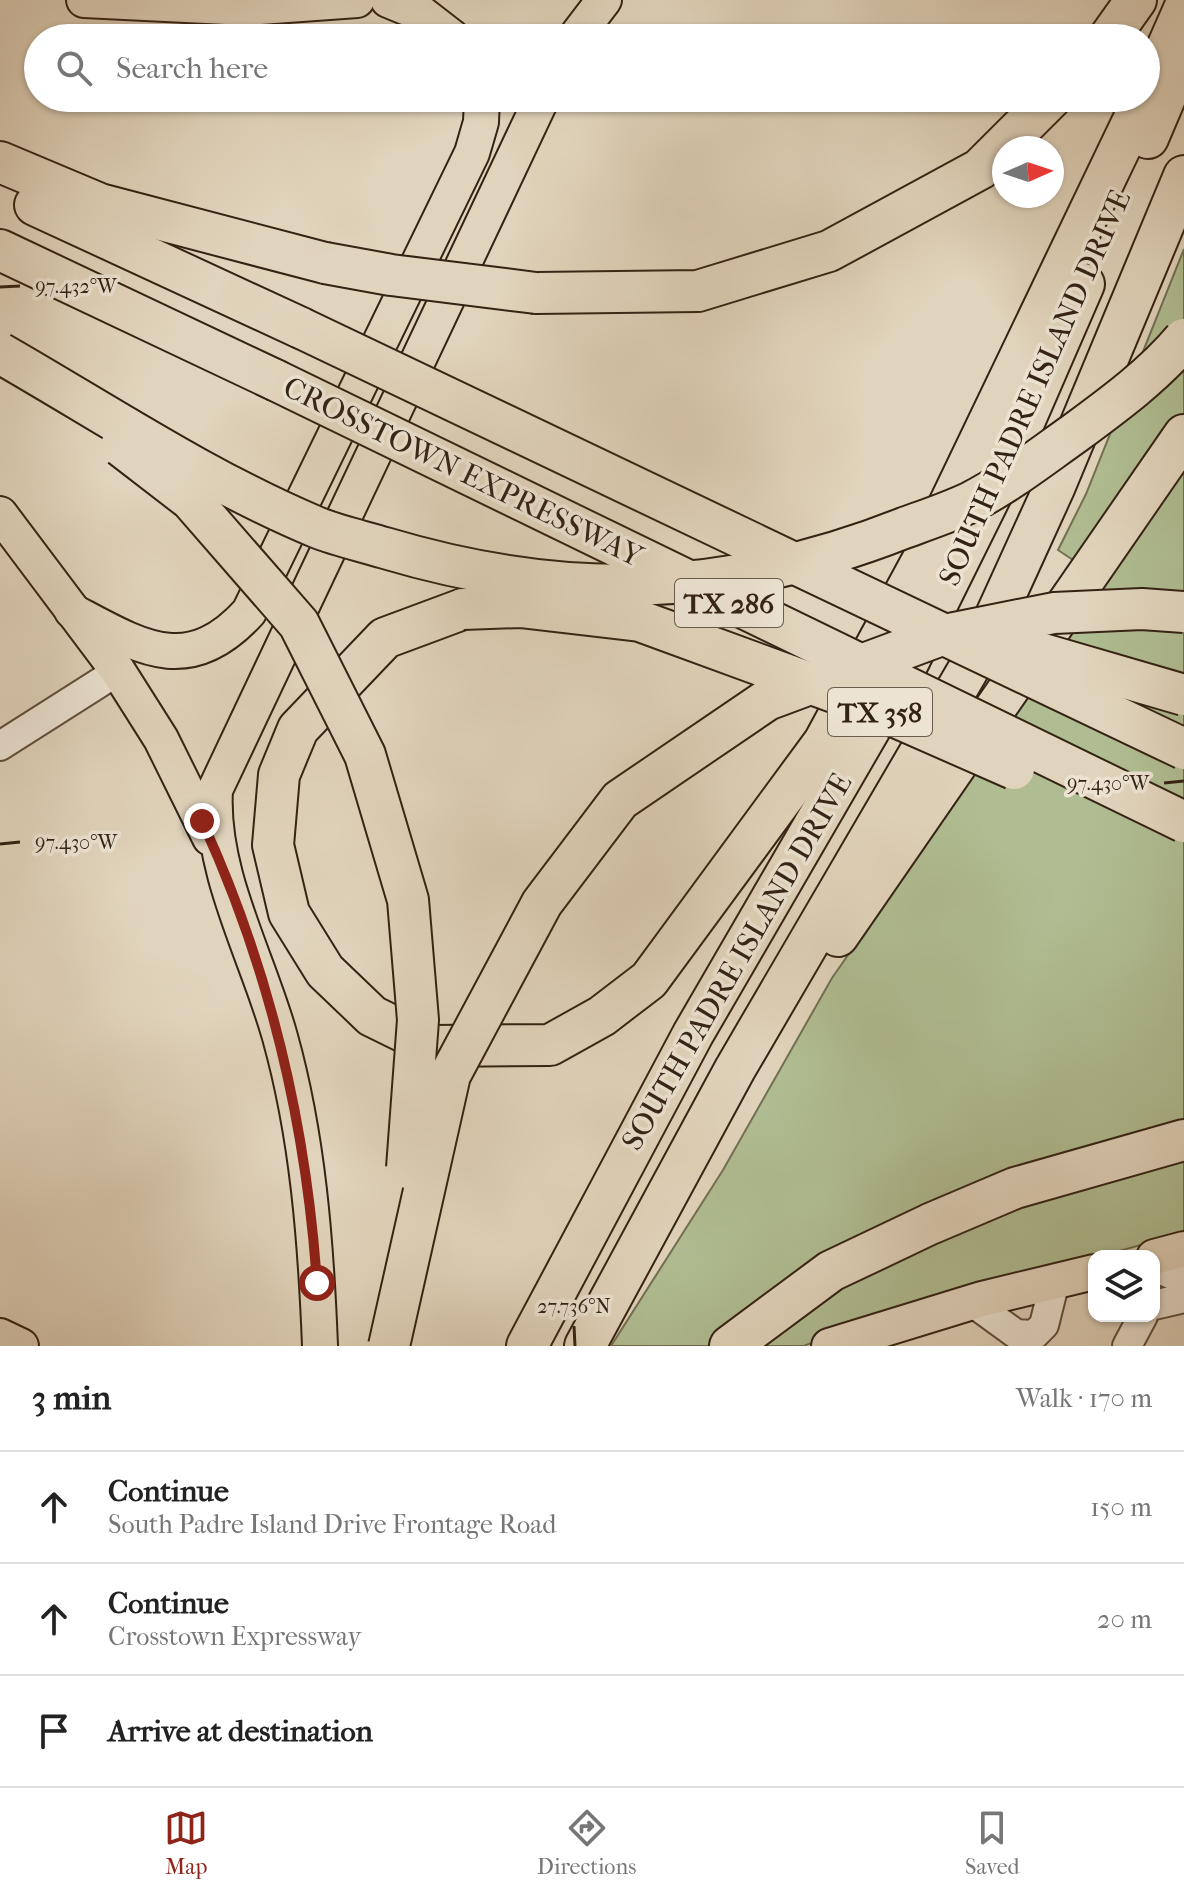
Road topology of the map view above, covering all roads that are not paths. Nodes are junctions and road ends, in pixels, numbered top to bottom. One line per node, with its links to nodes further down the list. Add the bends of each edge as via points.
1 (84, 0): 2 (main road, via 247,8)
2 (357, 0)
3 (388, 0): 7 (main road)
4 (604, 0): 8 (main road)
5 (1136, 0): 9 (highway)
6 (1184, 9): 11 (highway)
7 (435, 24)
8 (583, 24)
9 (1119, 24)
10 (1184, 53): 12 (highway, SOUTH PADRE ISLAND DRIVE / TX 358)
11 (1160, 63)
12 (1160, 108)
13 (481, 112): 27 (main road, via 472,153 249,612 228,635 201,648 173,652 137,645)
14 (535, 112): 39 (main road, via 215,790 213,820)
15 (1037, 112): 18 (highway, bridge, via 980,169 829,251 698,291 536,293 325,263 100,204)
16 (1137, 112): 31 (highway, bridge, via 922,561)
17 (1158, 112): 58 (highway, SOUTH PADRE ISLAND DRIVE / TX 358, via 1001,475 907,665 693,1034)
18 (0, 162)
19 (1184, 176): 40 (highway, SOUTH PADRE ISLAND DRIVE / TX 358, via 982,646)
20 (0, 189): 26 (highway, CROSSTOWN EXPRESSWAY / TX 286, bridge)
21 (0, 250): 37 (highway, CROSSTOWN EXPRESSWAY / TX 286, bridge)
22 (1184, 339): 23 (highway, bridge, via 1102,413 970,502 859,546 759,574 585,586 423,559 317,527 228,483)
23 (0, 353): 57 (highway, bridge, via 191,500 299,624 365,755 408,900 418,1020)
24 (1184, 435): 40 (highway, via 862,904)
25 (0, 514): 27 (main road)
26 (867, 598): 30 (highway, bridge); 36 (highway, CROSSTOWN EXPRESSWAY / TX 286, bridge)
27 (72, 611): 29 (main road)
28 (1184, 612): 57 (highway, bridge, via 1054,613 939,636 767,700 620,800 542,903 450,1075)
29 (118, 671): 35 (street); 39 (main road, via 161,739)
30 (1184, 695)
31 (848, 697)
32 (848, 697): 33 (highway, bridge, via 824,742 649,980 602,1016 550,1045 433,1046 372,1016 325,971 289,913 273,845 279,775 298,729 385,638 463,609 520,607 640,621)
33 (848, 697)
34 (848, 697): 38 (highway, bridge)
35 (0, 746)
36 (1184, 749)
37 (1184, 822)
38 (1184, 844)
39 (226, 873): 54 (main road, via 287,1068 312,1207)
40 (735, 1069): 59 (highway, SOUTH PADRE ISLAND DRIVE / TX 358)
41 (1184, 1140): 60 (highway, via 1015,1188 930,1224 831,1271)
42 (1184, 1249): 43 (main road)
43 (1160, 1255)
44 (1160, 1270): 46 (street)
45 (1088, 1273): 47 (main road)
46 (1184, 1280)
47 (1055, 1281): 49 (main road); 53 (street, via 1044,1325)
48 (1184, 1298): 50 (street)
49 (972, 1302): 53 (street); 55 (main road)
50 (1160, 1304)
51 (1140, 1322): 61 (street)
52 (0, 1336): 56 (main road)
53 (1027, 1341)
54 (318, 1344)
55 (831, 1345)
56 (21, 1346)
57 (389, 1346)
58 (527, 1346)
59 (585, 1346)
60 (730, 1346)
61 (1127, 1346)

